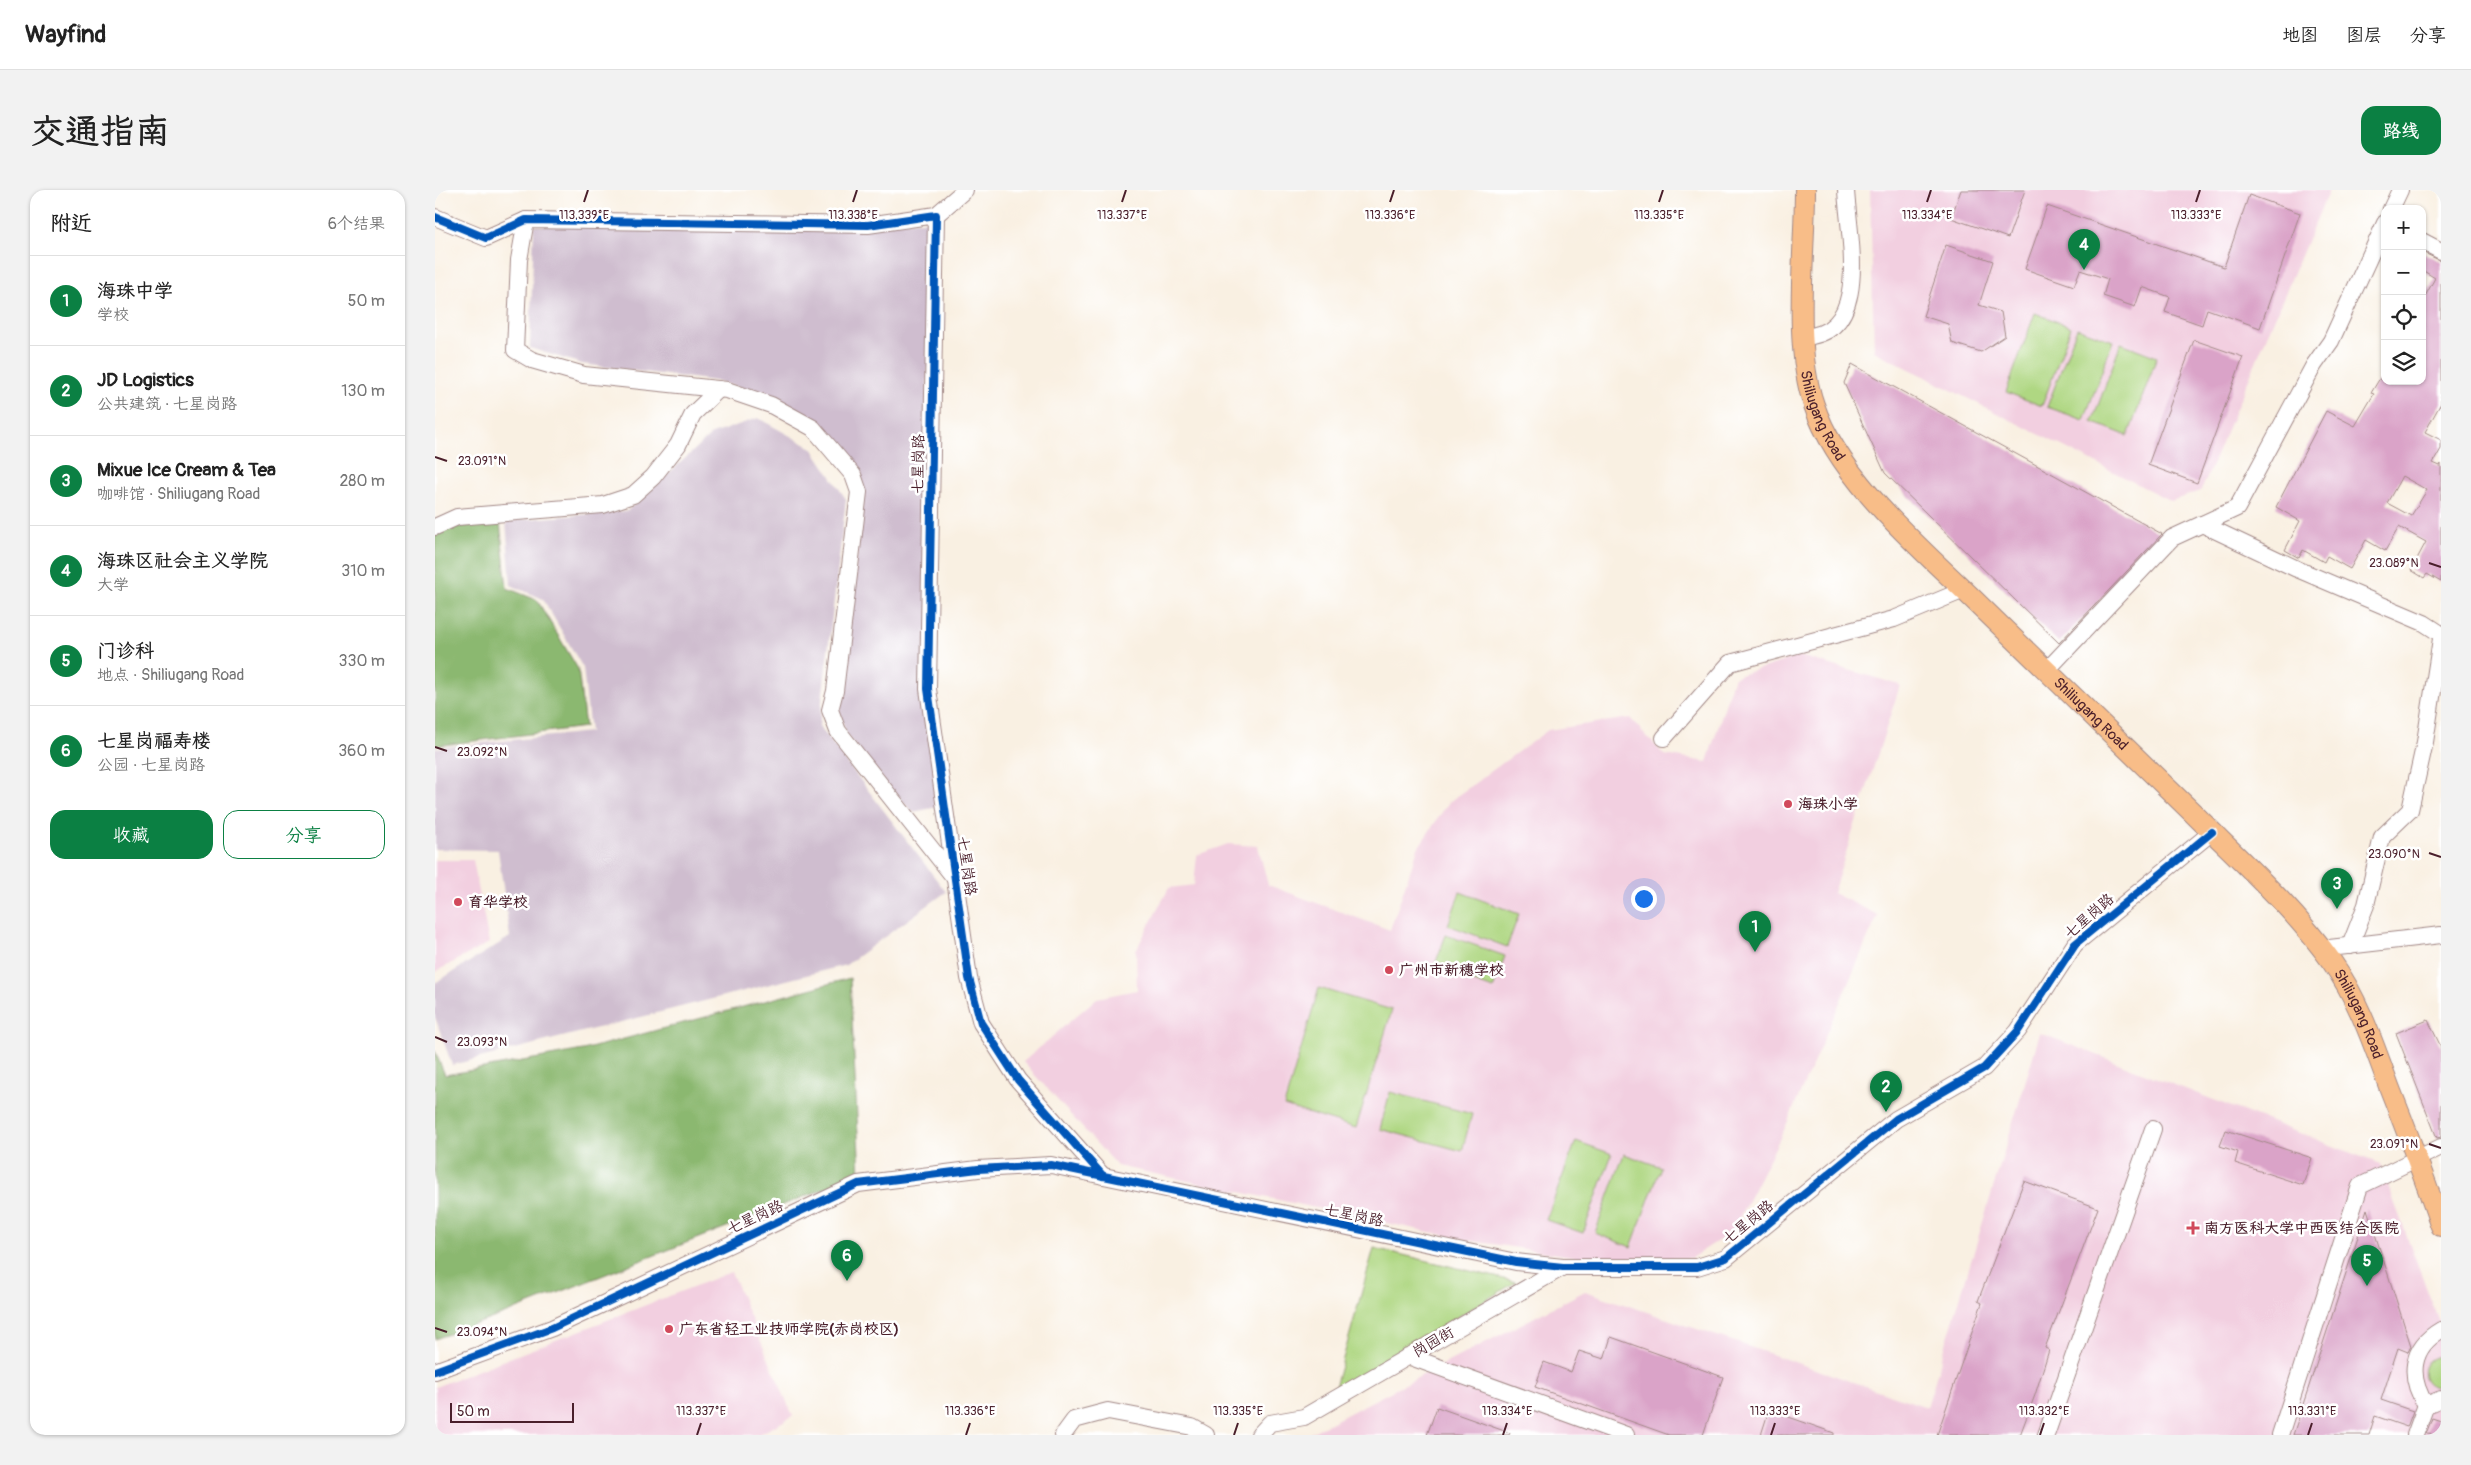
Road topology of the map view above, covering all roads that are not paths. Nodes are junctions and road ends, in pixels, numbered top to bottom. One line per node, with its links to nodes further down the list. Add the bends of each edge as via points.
1 (965, 190): 6 (street)
2 (1805, 190): 12 (main road, Shiliugang Road)
3 (1846, 190): 12 (street, via 1853,268 1849,301 1830,330 1813,337)
4 (2400, 190): 5 (street)
5 (2393, 205)
6 (936, 215): 8 (street, via 868,225); 22 (street, 七星岗路, via 928,689)
7 (435, 217): 8 (street, via 486,238)
8 (527, 220): 13 (street, via 519,260 515,350 531,360 585,375)
9 (2381, 232): 14 (street, via 2331,341 2314,365 2237,508)
10 (2426, 243): 11 (street)
11 (2441, 252)
12 (1803, 337): 16 (main road, Shiliugang Road, via 1811,396 1827,435 1864,488)
13 (719, 389): 15 (street, via 693,414 678,445 653,478 633,495 603,505 457,517); 22 (street, via 771,405 813,428 853,475 859,492 830,710 838,731)
14 (2202, 524): 17 (street, via 2424,623); 19 (street, via 2172,538)
15 (435, 527)
16 (1964, 590): 19 (main road, Shiliugang Road); 20 (street, via 1894,619 1730,663)
17 (2441, 634)
18 (2441, 640): 24 (street, via 2425,742 2410,810 2382,838 2366,905)
19 (2047, 670): 21 (main road, Shiliugang Road)
20 (1664, 738)
21 (2211, 832): 25 (main road, Shiliugang Road, via 2294,915); 31 (street, 七星岗路, via 2075,944 2018,1031 1985,1068 1896,1119 1726,1258 1697,1267)
22 (955, 878): 29 (street, 七星岗路, via 969,978 981,1023 1018,1080)
23 (2441, 936): 24 (street)
24 (2350, 946): 25 (street)
25 (2321, 949): 28 (main road, Shiliugang Road, via 2348,989 2371,1036)
26 (2153, 1129): 41 (street)
27 (2441, 1147): 28 (street)
28 (2417, 1158): 30 (main road, Shiliugang Road); 42 (street, via 2360,1186)
29 (1103, 1176): 31 (street, 七星岗路, via 1516,1262); 34 (street, 七星岗路, via 1051,1165 978,1169 858,1184 552,1328)
30 (2441, 1226)
31 (1563, 1267): 33 (street, 岗园街)
32 (2441, 1330): 36 (street, via 2426,1342 2414,1366 2413,1378)
33 (1409, 1356): 39 (street, 岗园街, via 1304,1417 1270,1424); 40 (street)
34 (435, 1371)
35 (2441, 1399): 36 (street)
36 (2425, 1405): 43 (street)
37 (1063, 1435): 38 (street, via 1074,1420 1108,1412 1192,1427)
38 (1206, 1435)
39 (1259, 1435)
40 (1626, 1435)
41 (2046, 1435)
42 (2279, 1435)
43 (2415, 1435)

